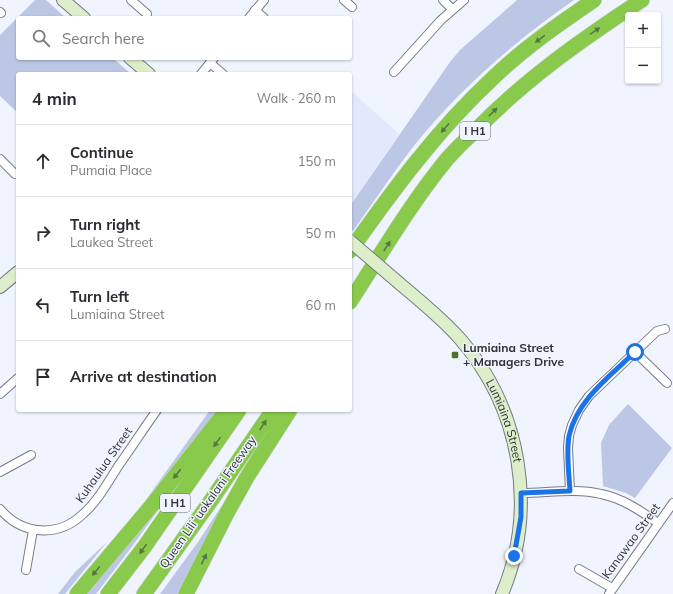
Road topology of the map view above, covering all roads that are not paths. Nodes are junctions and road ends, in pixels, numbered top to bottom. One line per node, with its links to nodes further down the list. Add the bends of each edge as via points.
1 (63, 0): 13 (street)
2 (131, 0): 12 (street)
3 (264, 0): 11 (street)
4 (344, 0): 9 (street)
5 (443, 0): 10 (street)
6 (464, 0): 10 (street)
7 (594, 0): 25 (highway, I H1, one-way to 25, via 529,46 493,78 425,150)
8 (642, 0): 28 (highway, I H1, one-way to 8, via 415,202 453,153 496,109 550,64)
9 (352, 7)
10 (452, 9): 21 (street)
11 (255, 10): 14 (street); 15 (street)
12 (147, 14)
13 (82, 16)
14 (250, 16)
15 (262, 16)
16 (132, 60): 18 (street)
17 (212, 60): 19 (street); 20 (street)
18 (147, 72)
19 (203, 72)
20 (221, 72)
21 (394, 72)
22 (0, 159): 23 (street)
23 (15, 174)
24 (352, 243): 42 (street, Lumiaina Street, bridge, via 462,340 475,357 498,396 512,433 519,465)
25 (352, 248)
26 (16, 274): 27 (street)
27 (0, 287)
28 (352, 299)
29 (664, 329): 30 (street, via 656,331)
30 (635, 352): 32 (street); 41 (street, via 579,410 569,436)
31 (16, 380): 33 (street)
32 (667, 384)
33 (0, 394)
34 (156, 412): 46 (street, Kuhaulua Street, via 84,514 58,529)
35 (225, 412): 50 (highway, one-way to 50, via 153,504)
36 (238, 412): 51 (highway, I H1, one-way to 51, via 145,546)
37 (272, 412): 52 (highway, Queen Liliʻuokalani Freeway / I H1, one-way to 37)
38 (289, 412): 53 (highway, one-way to 38, via 233,501)
39 (31, 455): 40 (street)
40 (0, 472)
41 (570, 491): 42 (street); 45 (street, via 601,494 613,498 638,509)
42 (521, 493): 54 (street, Lumiaina Street, via 519,536)
43 (673, 503): 45 (street, Kanawao Street)
44 (0, 509): 46 (street, Kuhaulua Street, via 17,523)
45 (658, 523): 49 (street, Kanawao Street)
46 (33, 530): 48 (street)
47 (579, 569): 49 (street)
48 (26, 570)
49 (610, 591)
50 (77, 594)
51 (108, 594)
52 (144, 594)
53 (186, 594)
54 (502, 594)

